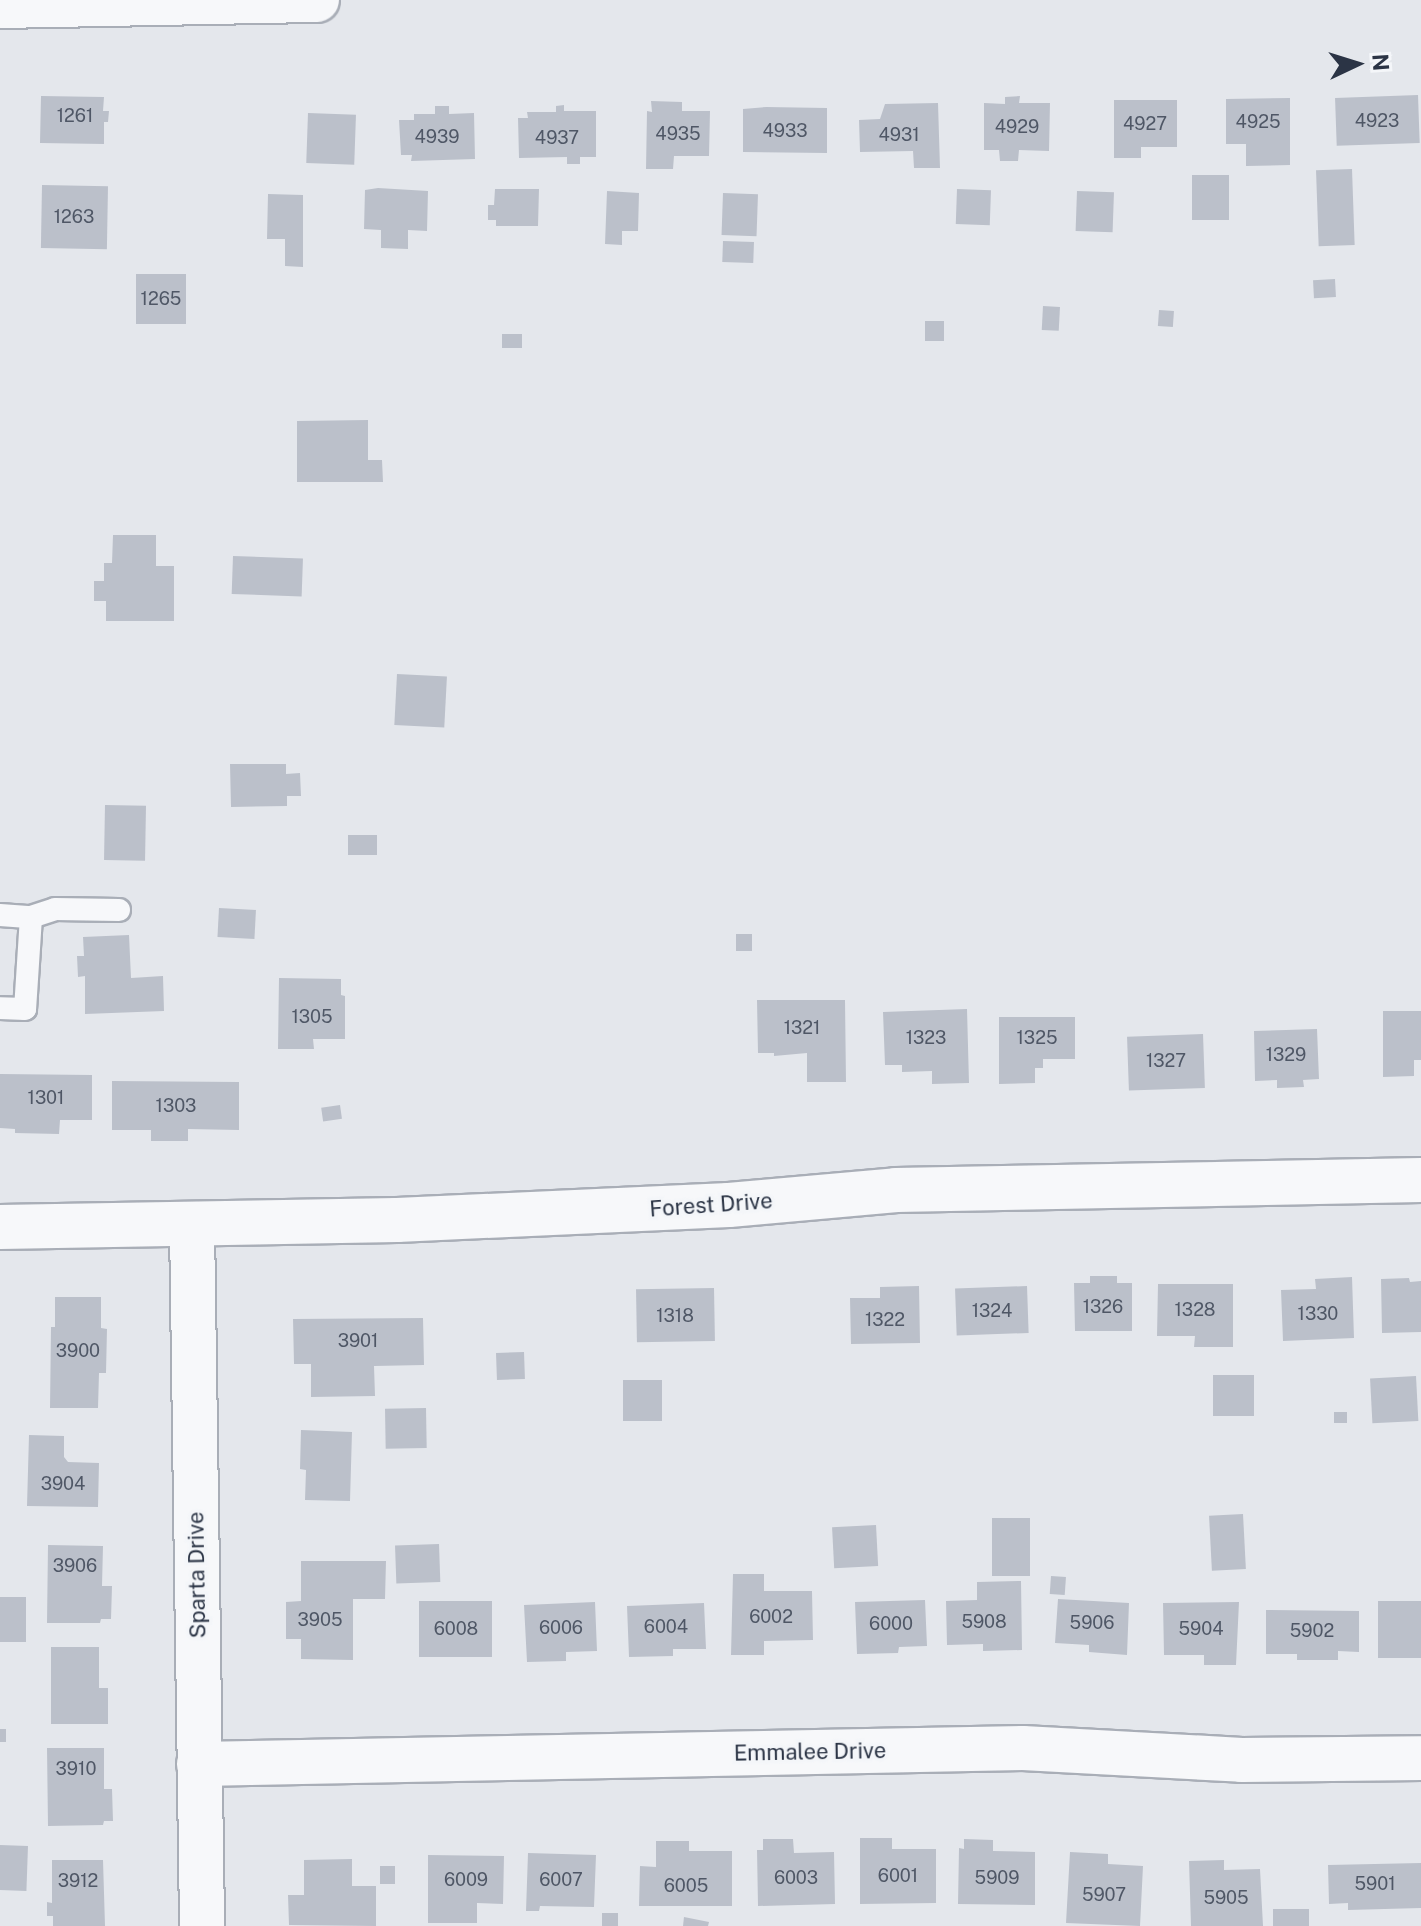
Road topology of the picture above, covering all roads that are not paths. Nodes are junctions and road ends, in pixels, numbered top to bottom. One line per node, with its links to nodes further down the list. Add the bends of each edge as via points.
1 (317, 0): 2 (street)
2 (0, 6)
3 (119, 910): 5 (lane, via 55,909)
4 (0, 915): 5 (lane)
5 (31, 917): 6 (lane, via 25,1009)
6 (0, 1008)
7 (1421, 1180): 8 (street, Forest Drive, via 896,1190 713,1206)
8 (192, 1224): 9 (street, Forest Drive); 11 (street, Sparta Drive)
9 (0, 1227)
10 (1421, 1758): 11 (street, Emmalee Drive, via 1242,1760 1023,1748)
11 (199, 1764): 12 (street, Sparta Drive)
12 (202, 1926)

